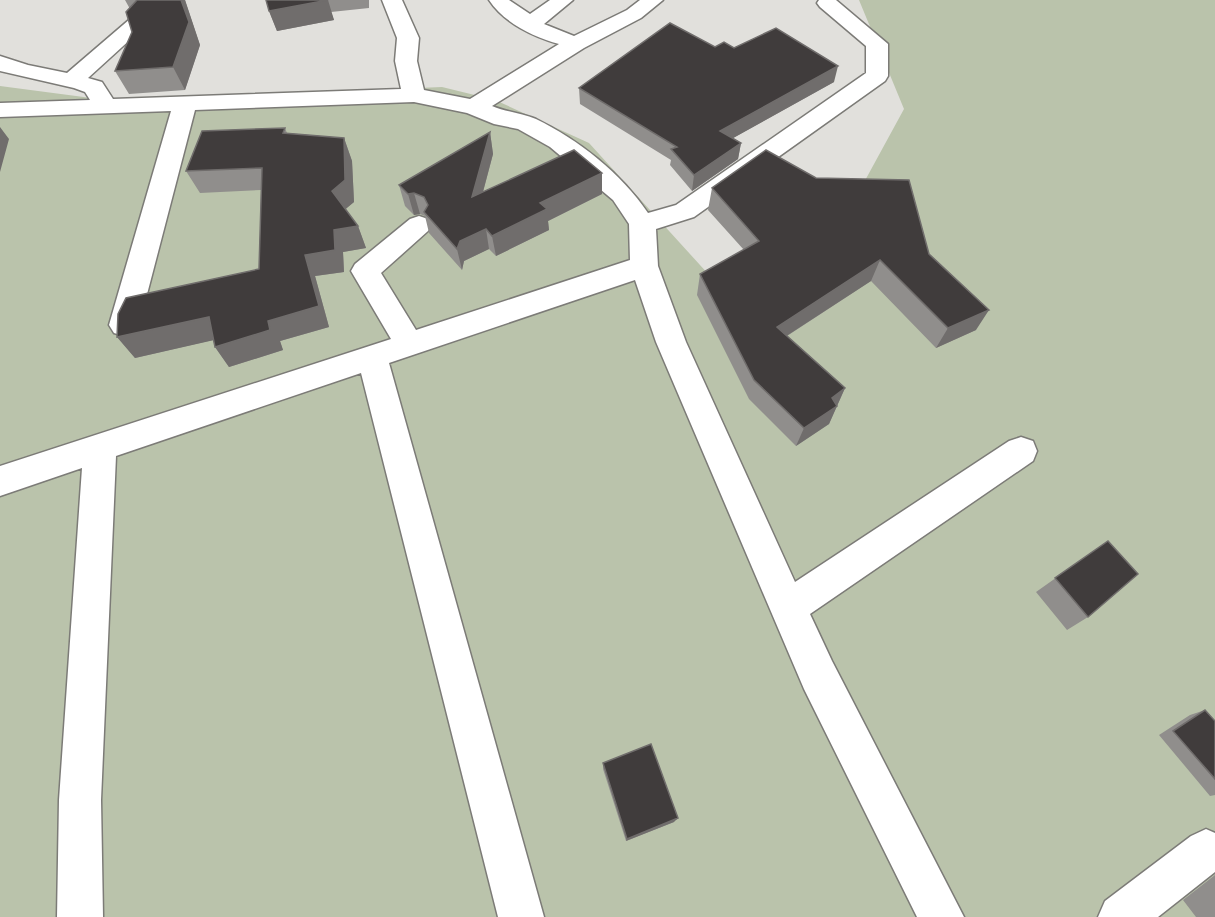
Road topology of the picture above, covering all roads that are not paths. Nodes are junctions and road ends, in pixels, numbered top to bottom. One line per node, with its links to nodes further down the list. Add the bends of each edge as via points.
1 (392, 0): 11 (street, via 408,38 405,61)
2 (499, 0): 7 (street)
3 (563, 0): 7 (street)
4 (652, 0): 8 (street, via 634,14)
5 (827, 3): 16 (street, via 877,44 877,75 685,211)
6 (137, 23): 10 (street)
7 (530, 24): 8 (street, via 543,33)
8 (576, 43): 14 (street)
9 (0, 63): 10 (street, via 28,73)
10 (73, 79): 13 (street, via 94,87)
11 (414, 95): 12 (street); 14 (street)
12 (185, 105): 13 (street); 19 (street)
13 (106, 107): 15 (street)
14 (474, 107): 16 (street, via 502,119 525,123 559,142 622,194)
15 (0, 110)
16 (642, 224): 18 (street)
17 (420, 225): 20 (street, via 365,271)
18 (644, 266): 20 (street); 25 (street, via 671,342)
19 (124, 325)
20 (410, 345): 21 (street)
21 (372, 358): 22 (street); 28 (street)
22 (100, 449): 24 (street); 27 (street, via 80,800)
23 (1021, 451): 25 (street)
24 (0, 481)
25 (788, 608): 29 (street)
26 (1206, 851): 30 (street)
27 (80, 917)
28 (522, 917)
29 (941, 917)
30 (1121, 917)

